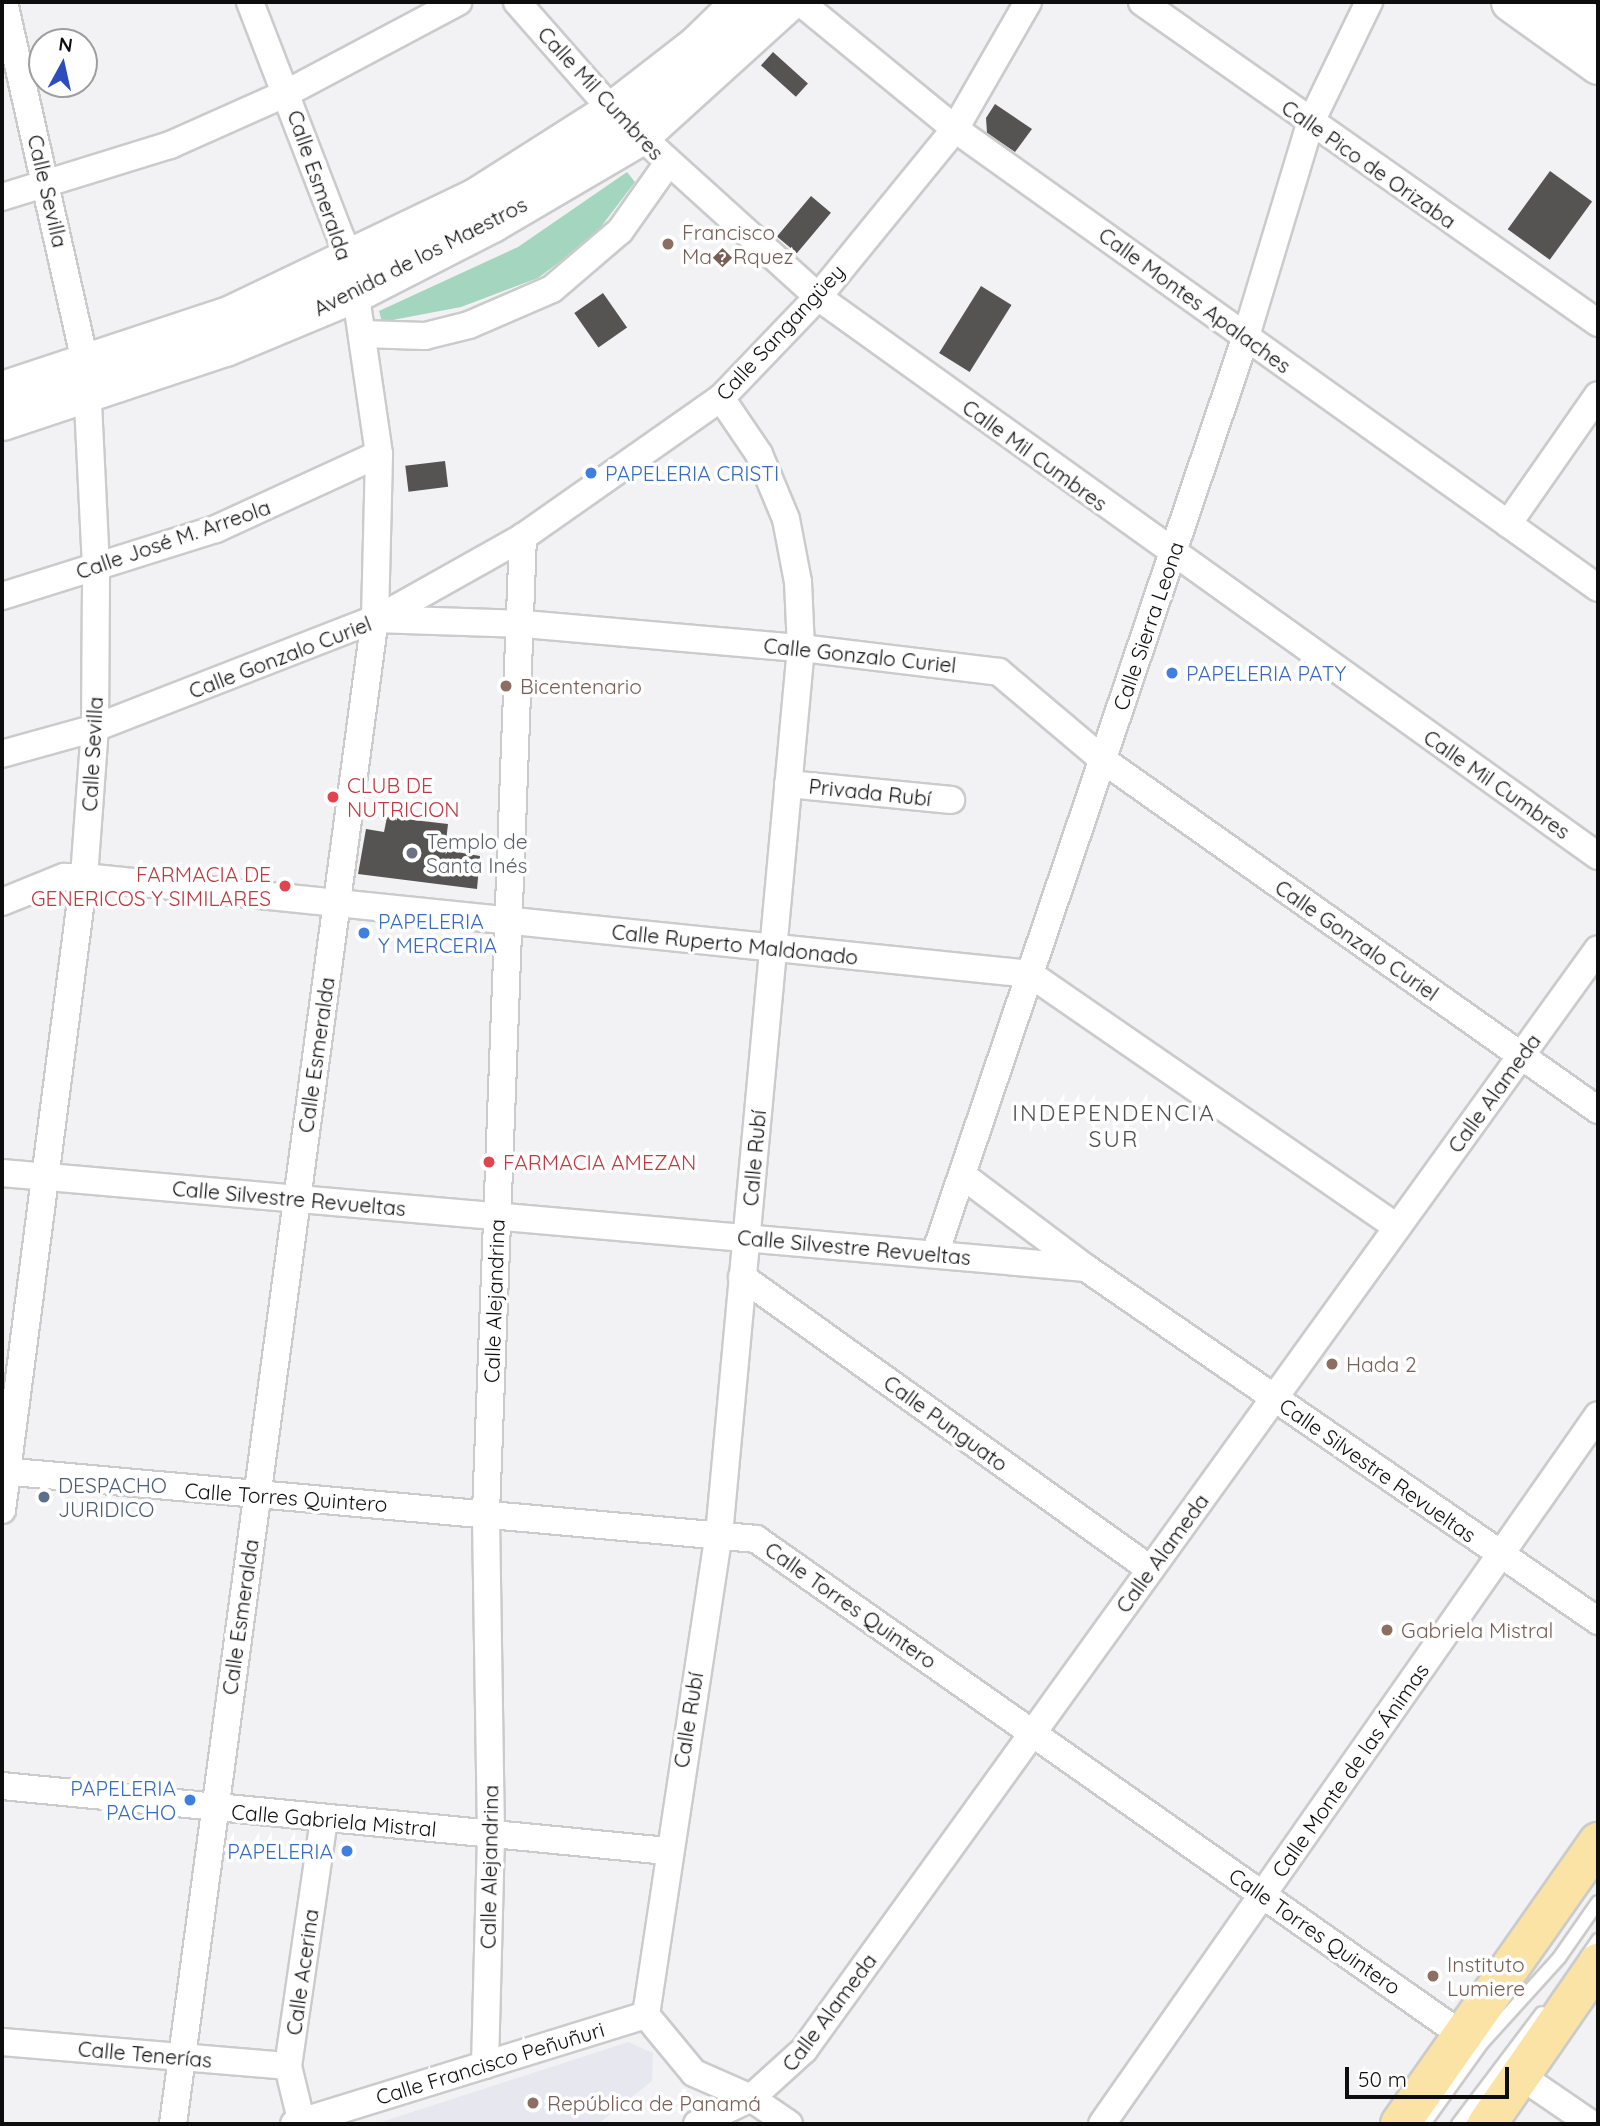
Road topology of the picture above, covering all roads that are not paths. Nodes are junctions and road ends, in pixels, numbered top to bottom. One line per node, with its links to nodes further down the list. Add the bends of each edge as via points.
1 (4, 2): 21 (street, Calle Sevilla)
2 (250, 2): 15 (street, Calle Esmeralda)
3 (458, 2): 15 (street)
4 (517, 2): 16 (street, Calle Mil Cumbres)
5 (740, 2): 16 (street, Avenida de los Maestros, via 697,44)
6 (788, 2): 19 (street, Avenida de los Maestros)
7 (800, 2): 18 (street, Calle Montes Apalaches)
8 (1028, 2): 18 (street, Calle Sangangüey)
9 (1142, 2): 17 (street, Calle Pico de Orizaba)
10 (1368, 2): 17 (street, Calle Sierra Leona)
11 (1510, 2): 14 (street)
12 (1560, 2): 13 (street)
13 (1598, 29)
14 (1598, 65)
15 (288, 93): 21 (street, via 170,145); 23 (street, Calle Esmeralda)
16 (612, 110): 19 (street, Calle Mil Cumbres); 23 (street, Avenida de los Maestros)
17 (1310, 124): 25 (street, Calle Pico de Orizaba); 27 (street, Calle Sierra Leona)
18 (955, 129): 24 (street, Calle Sangangüey); 27 (street, Calle Montes Apalaches)
19 (640, 136): 20 (street, Calle Mil Cumbres); 23 (street, Avenida de los Maestros, via 492,223)
20 (668, 163): 24 (street, Calle Mil Cumbres); 26 (street, Avenida de los Maestros, via 620,231 552,289 469,324 425,336)
21 (48, 186): 22 (street); 28 (street, Calle Sevilla)
22 (2, 197)
23 (351, 278): 26 (street, Calle Esmeralda); 28 (street, Avenida de los Maestros)
24 (818, 297): 31 (street, Calle Sangangüey); 36 (street, Calle Mil Cumbres)
25 (1598, 323)
26 (362, 334): 33 (street, Calle Esmeralda)
27 (1245, 336): 34 (street, Calle Montes Apalaches); 36 (street, Calle Sierra Leona)
28 (87, 381): 29 (street, Avenida de los Maestros); 32 (street, Avenida de los Maestros); 37 (street, Calle Sevilla)
29 (2, 390)
30 (1598, 395): 34 (street)
31 (721, 398): 35 (street, Calle Sangangüey); 42 (street, Calle Rubí, via 759,454 786,519 798,582)
32 (2, 421)
33 (379, 454): 37 (street, Calle José M. Arreola, via 216,529); 40 (street, Calle Esmeralda)
34 (1508, 524): 38 (street, Calle Montes Apalaches)
35 (523, 537): 40 (street, Calle Sangangüey); 41 (street, Calle Alejandrina)
36 (1172, 554): 45 (street, Calle Sierra Leona); 48 (street, Calle Mil Cumbres)
37 (96, 567): 39 (street, Calle José M. Arreola); 43 (street, Calle Sevilla)
38 (1598, 588)
39 (2, 596)
40 (375, 619): 41 (street, Calle Gonzalo Curiel); 43 (street, Calle Gonzalo Curiel); 51 (street, Calle Esmeralda)
41 (524, 624): 42 (street, Calle Gonzalo Curiel); 52 (street, Calle Alejandrina)
42 (801, 648): 45 (street, Calle Gonzalo Curiel, via 999,672); 46 (street, Calle Rubí)
43 (95, 728): 44 (street, Calle Gonzalo Curiel); 49 (street, Calle Sevilla)
44 (2, 754)
45 (1102, 760): 55 (street, Calle Sierra Leona); 56 (street, Calle Gonzalo Curiel)
46 (788, 784): 47 (street, Privada Rubí); 53 (street, Calle Rubí)
47 (951, 800)
48 (1598, 856)
49 (84, 877): 50 (street, Calle Ruperto Maldonado, via 64,877); 51 (street, Calle Ruperto Maldonado); 60 (street, Calle Sevilla)
50 (2, 902)
51 (337, 903): 52 (street, Calle Ruperto Maldonado); 61 (street, Calle Esmeralda)
52 (508, 921): 53 (street, Calle Ruperto Maldonado); 62 (street, Calle Alejandrina)
53 (773, 948): 55 (street, Calle Ruperto Maldonado); 64 (street, Calle Rubí)
54 (1598, 949): 56 (street, Calle Alameda)
55 (1030, 974): 59 (street, Calle Sierra Leona); 63 (street, Calle Ruperto Maldonado)
56 (1521, 1056): 57 (street, Calle Gonzalo Curiel); 63 (street, Calle Alameda)
57 (1598, 1110)
58 (2, 1173): 60 (street, Calle Silvestre Revueltas)
59 (962, 1175): 65 (street, Calle Sierra Leona); 66 (street)
60 (45, 1177): 61 (street, Calle Silvestre Revueltas); 70 (street, Calle Sevilla)
61 (297, 1199): 62 (street, Calle Silvestre Revueltas); 71 (street, Calle Esmeralda)
62 (497, 1216): 64 (street, Calle Silvestre Revueltas); 73 (street, Calle Alejandrina)
63 (1397, 1227): 68 (street, Calle Alameda)
64 (746, 1238): 65 (street, Calle Silvestre Revueltas); 67 (street, Calle Rubí)
65 (935, 1255): 66 (street, Calle Silvestre Revueltas)
66 (1086, 1268): 68 (street, Calle Silvestre Revueltas)
67 (742, 1277): 74 (street, Calle Rubí); 76 (street, Calle Punguato)
68 (1274, 1398): 75 (street, Calle Silvestre Revueltas); 76 (street, Calle Alameda)
69 (1598, 1415): 75 (street, Calle Monte de las Ánimas)
70 (4, 1472): 71 (street, Calle Torres Quintero); 72 (street, Calle Sevilla)
71 (257, 1494): 73 (street, Calle Torres Quintero); 80 (street, Calle Esmeralda)
72 (2, 1510)
73 (486, 1512): 74 (street, Calle Torres Quintero); 82 (street, Calle Alejandrina)
74 (719, 1535): 78 (street, Calle Torres Quintero, via 756,1539); 84 (street, Calle Rubí)
75 (1501, 1555): 77 (street, Calle Silvestre Revueltas); 85 (street, Calle Monte de las Ánimas)
76 (1150, 1569): 78 (street, Calle Alameda)
77 (1598, 1621)
78 (1032, 1732): 85 (street, Calle Torres Quintero); 97 (street, Calle Alameda, via 804,2050)
79 (2, 1786): 80 (street, Calle Gabriela Mistral)
80 (214, 1808): 81 (street, Calle Gabriela Mistral); 92 (street, Calle Esmeralda)
81 (324, 1819): 82 (street, Calle Gabriela Mistral); 94 (street, Calle Acerina)
82 (491, 1835): 84 (street, Calle Gabriela Mistral); 93 (street, Calle Alejandrina)
83 (1598, 1842): 90 (main road)
84 (667, 1851): 89 (street, Calle Rubí)
85 (1263, 1894): 90 (street, Calle Torres Quintero); 102 (street, Calle Monte de las Ánimas)
86 (1598, 1902): 104 (lane, via 1559,1958 1482,2043)
87 (1598, 1940): 105 (lane)
88 (1598, 1964): 96 (main road)
89 (646, 2015): 93 (street, Calle Francisco Peñuñuri); 95 (street)
90 (1462, 2035): 103 (main road)
91 (2, 2042): 92 (street, Calle Tenerías)
92 (181, 2057): 94 (street, Calle Tenerías); 98 (street, Calle Esmeralda)
93 (485, 2065): 99 (street, Calle Francisco Peñuñuri)
94 (288, 2066): 99 (street, Calle Acerina)
95 (694, 2073): 97 (street); 100 (street)
96 (1521, 2076): 106 (main road); 107 (street)
97 (751, 2098): 100 (street, Calle Alameda); 101 (street)
98 (173, 2124)
99 (299, 2124)
100 (700, 2124)
101 (789, 2124)
102 (1102, 2124)
103 (1400, 2124)
104 (1424, 2124)
105 (1458, 2124)
106 (1488, 2124)
107 (1591, 2124)

